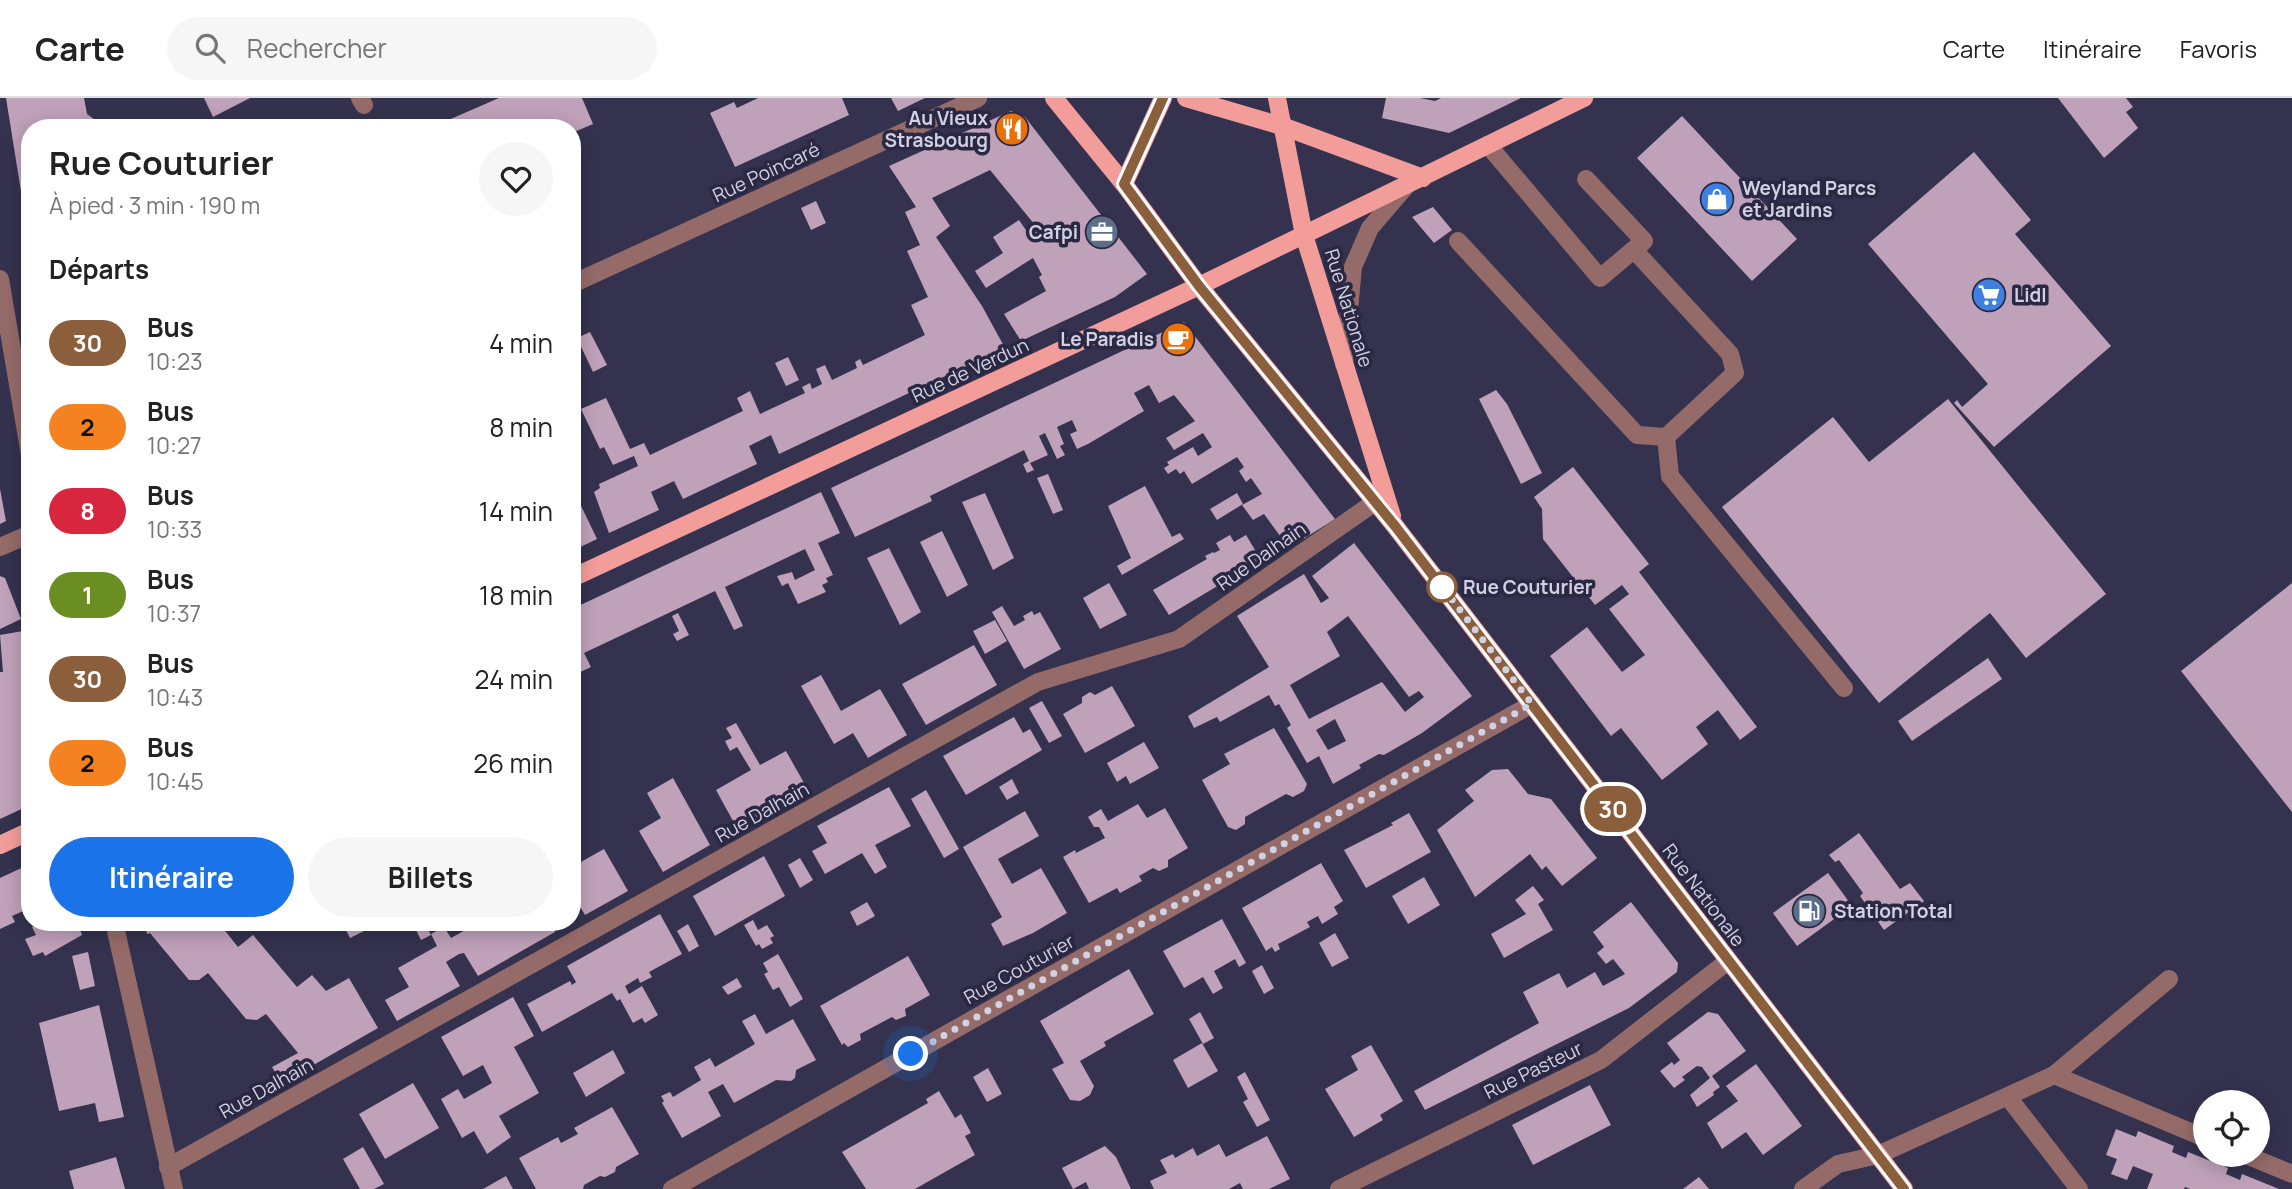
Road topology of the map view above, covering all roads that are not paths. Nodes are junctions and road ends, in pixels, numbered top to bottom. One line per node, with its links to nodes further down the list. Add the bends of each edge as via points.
1 (978, 98): 16 (street, Rue Poincaré)
2 (1054, 98): 11 (main road, Rue Nationale)
3 (1163, 98): 11 (main road)
4 (1186, 98): 7 (main road)
5 (1277, 98): 7 (main road, Rue Nationale)
6 (1584, 98): 8 (main road, Rue de Verdun)
7 (1282, 126): 10 (main road); 12 (main road, Rue Nationale)
8 (1488, 145): 10 (main road, Rue de Verdun); 14 (street, via 1600,278)
9 (1586, 179): 14 (street, via 1644,241)
10 (1415, 181): 12 (main road, Rue de Verdun); 19 (street, via 1370,228 1353,267)
11 (1124, 184): 17 (main road, Rue Nationale)
12 (1304, 235): 17 (main road, Rue de Verdun); 19 (main road, Rue Nationale)
13 (1458, 241): 21 (street, via 1637,435)
14 (1634, 250): 21 (street, via 1730,354 1735,373)
15 (0, 279): 18 (street)
16 (581, 280)
17 (1199, 286): 22 (main road, Rue Nationale); 26 (main road, Rue de Verdun)
18 (3, 316): 20 (street)
19 (1344, 364): 23 (main road, Rue Nationale)
20 (21, 409)
21 (1666, 437): 27 (street, via 1670,476)
22 (1375, 502): 23 (main road, Rue Nationale); 39 (street, Rue Dalhain, via 1179,639 1038,682)
23 (1395, 526): 28 (main road, Rue Nationale)
24 (21, 538): 25 (street)
25 (0, 547)
26 (581, 574)
27 (1844, 688)
28 (1532, 704): 32 (main road, Rue Nationale); 42 (street, Rue Couturier)
29 (21, 835): 30 (main road)
30 (0, 845)
31 (116, 931): 39 (street)
32 (1728, 961): 37 (main road, Rue Nationale); 43 (street, Rue Pasteur, via 1601,1059)
33 (2169, 979): 34 (street)
34 (2053, 1074): 35 (street); 36 (street)
35 (2008, 1097): 37 (street); 46 (street)
36 (2193, 1133)
37 (1878, 1155): 44 (street, via 1838,1164); 45 (main road, Rue Nationale)
38 (2270, 1165): 40 (street)
39 (168, 1167): 41 (street)
40 (2292, 1174)
41 (174, 1189)
42 (672, 1189)
43 (1339, 1189)
44 (1803, 1189)
45 (1904, 1189)
46 (2079, 1189)

